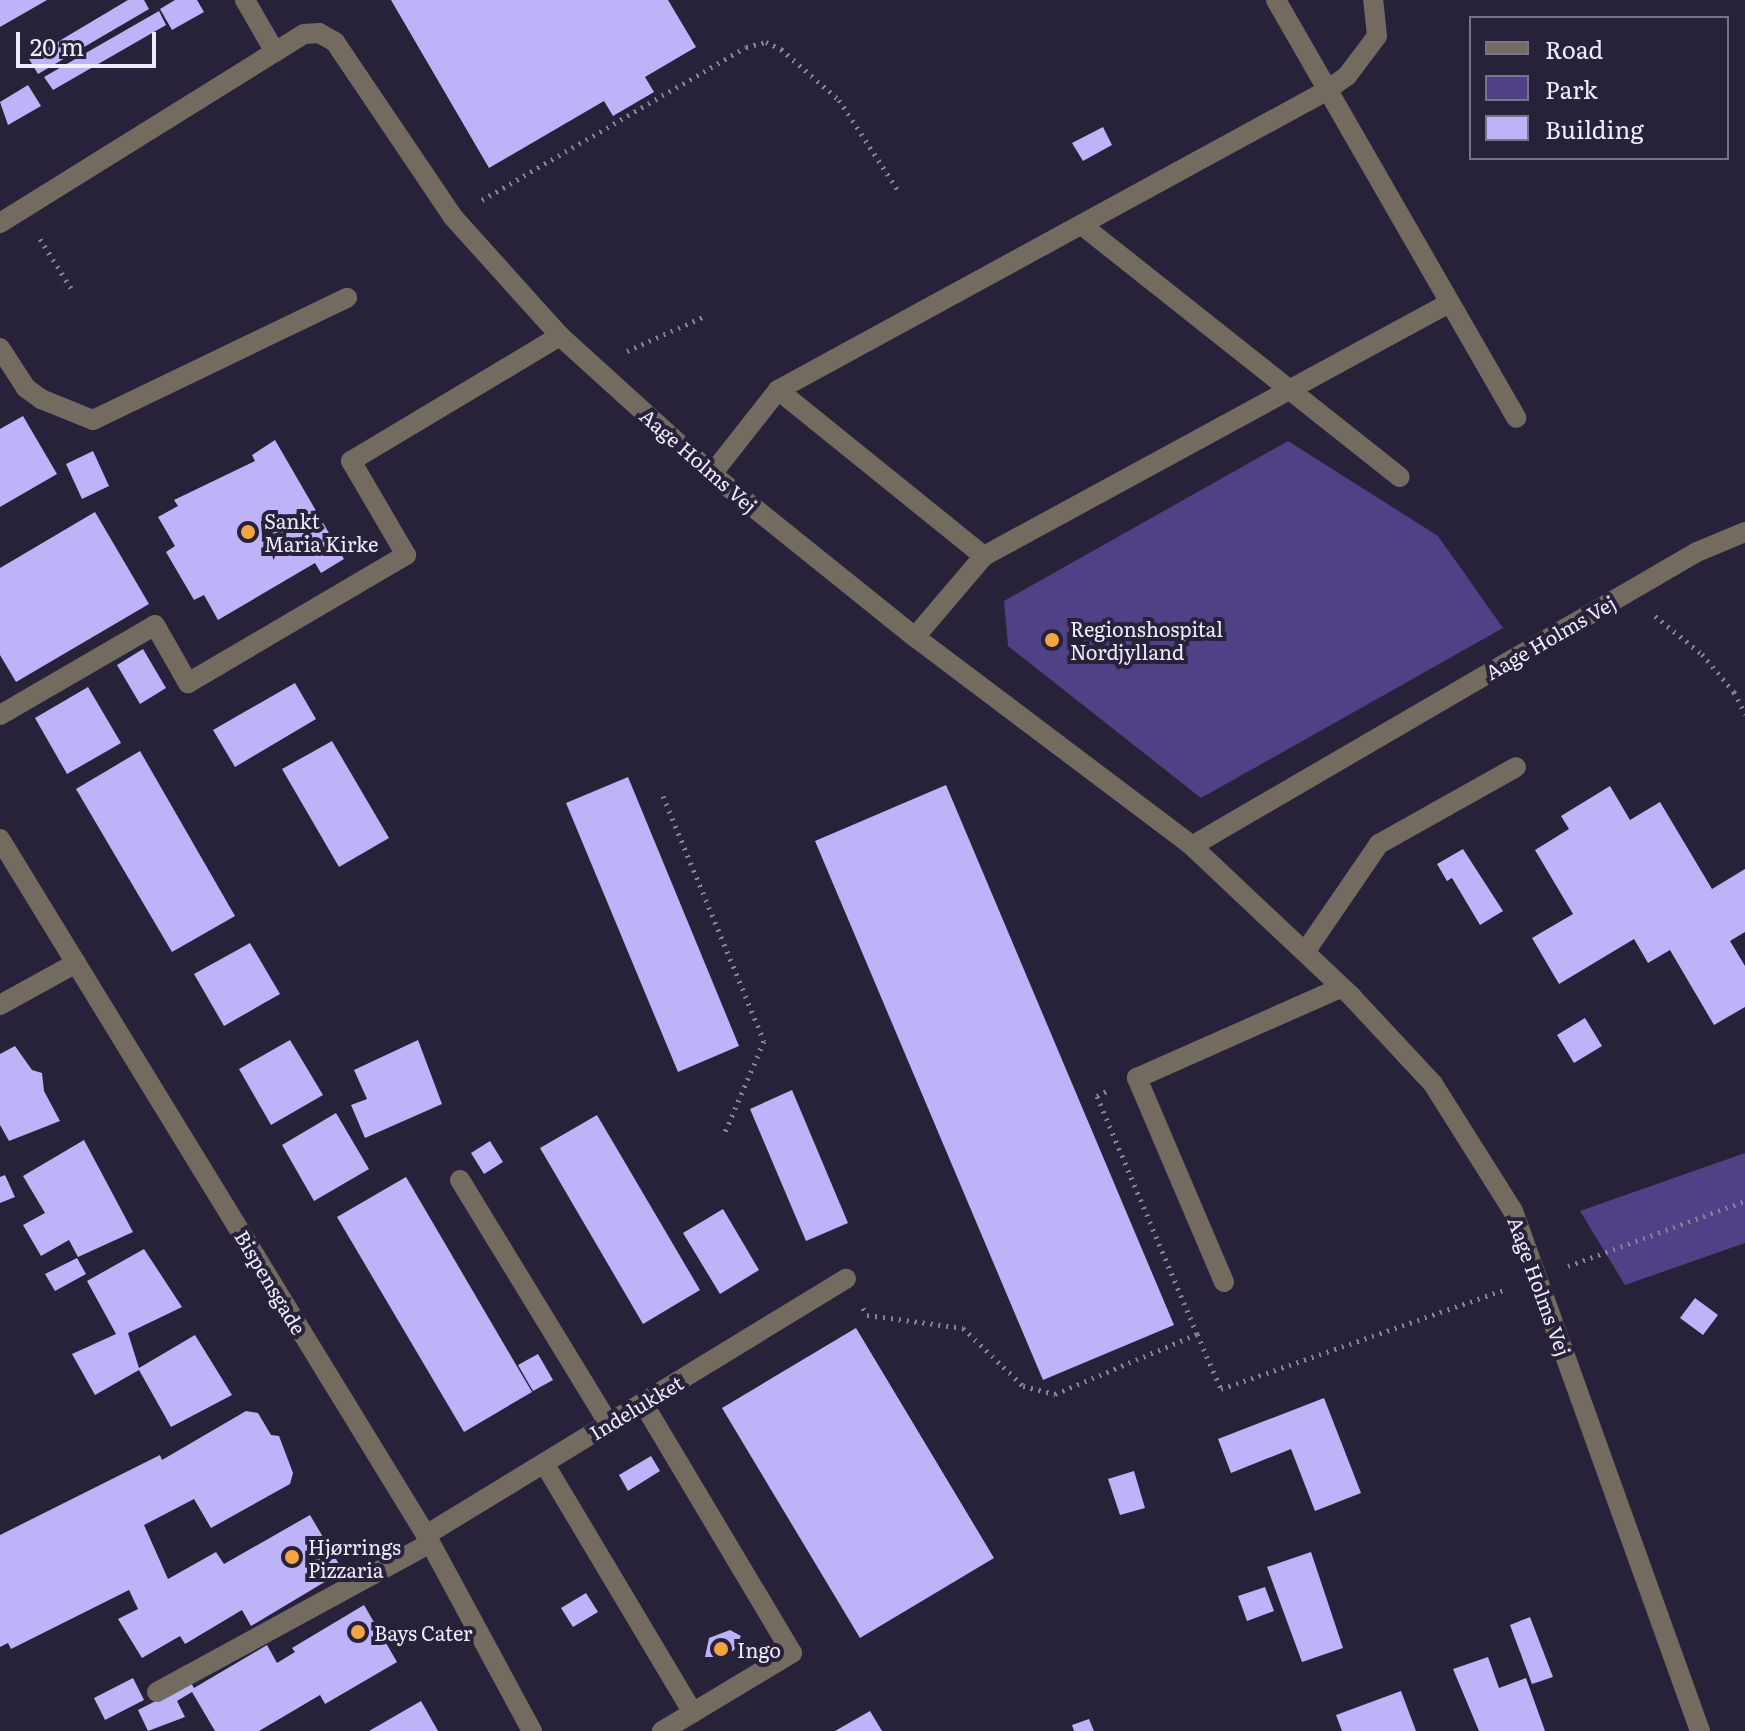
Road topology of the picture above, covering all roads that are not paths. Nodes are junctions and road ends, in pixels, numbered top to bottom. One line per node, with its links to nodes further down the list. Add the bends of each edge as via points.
1 (245, 0): 4 (street)
2 (1276, 0): 5 (street)
3 (1373, 0): 5 (street, via 1377,36 1347,76)
4 (275, 52): 6 (street, Aage Holms Vej); 10 (street, Aage Holms Vej, via 304,34 319,33 335,42 453,217)
5 (1326, 91): 7 (street); 9 (street)
6 (4, 220)
7 (1083, 226): 12 (street); 13 (street)
8 (347, 298): 11 (street, via 93,420 26,388)
9 (1449, 303): 13 (street); 14 (street)
10 (560, 336): 15 (street, Aage Holms Vej); 20 (street, via 351,461 406,555 188,683 155,625)
11 (0, 348)
12 (778, 390): 15 (street); 18 (street)
13 (1288, 390): 16 (street); 18 (street)
14 (1516, 418)
15 (712, 474): 19 (street, Aage Holms Vej)
16 (1400, 477)
17 (1745, 532): 23 (street, Aage Holms Vej, via 1626,593)
18 (984, 556): 19 (street)
19 (915, 637): 23 (street, Aage Holms Vej)
20 (0, 715)
21 (1516, 767): 24 (street, via 1379,844)
22 (0, 839): 25 (street, Bispensgade)
23 (1192, 846): 24 (street, Aage Holms Vej)
24 (1305, 952): 26 (street, Aage Holms Vej)
25 (76, 963): 27 (street); 34 (street, Bispensgade)
26 (1342, 987): 30 (street, via 1137,1078); 39 (street, Aage Holms Vej, via 1433,1084 1513,1211)
27 (0, 1005)
28 (460, 1180): 32 (street)
29 (846, 1279): 31 (street, Indelukket)
30 (1224, 1282)
31 (643, 1403): 32 (street, Indelukket); 36 (street, via 792,1653)
32 (609, 1424): 33 (street, Indelukket)
33 (544, 1463): 34 (street, Indelukket); 36 (street)
34 (428, 1540): 35 (street, Indelukket); 37 (street, Bispensgade)
35 (157, 1692)
36 (693, 1713): 38 (street)
37 (532, 1731)
38 (662, 1731)
39 (1700, 1731)

